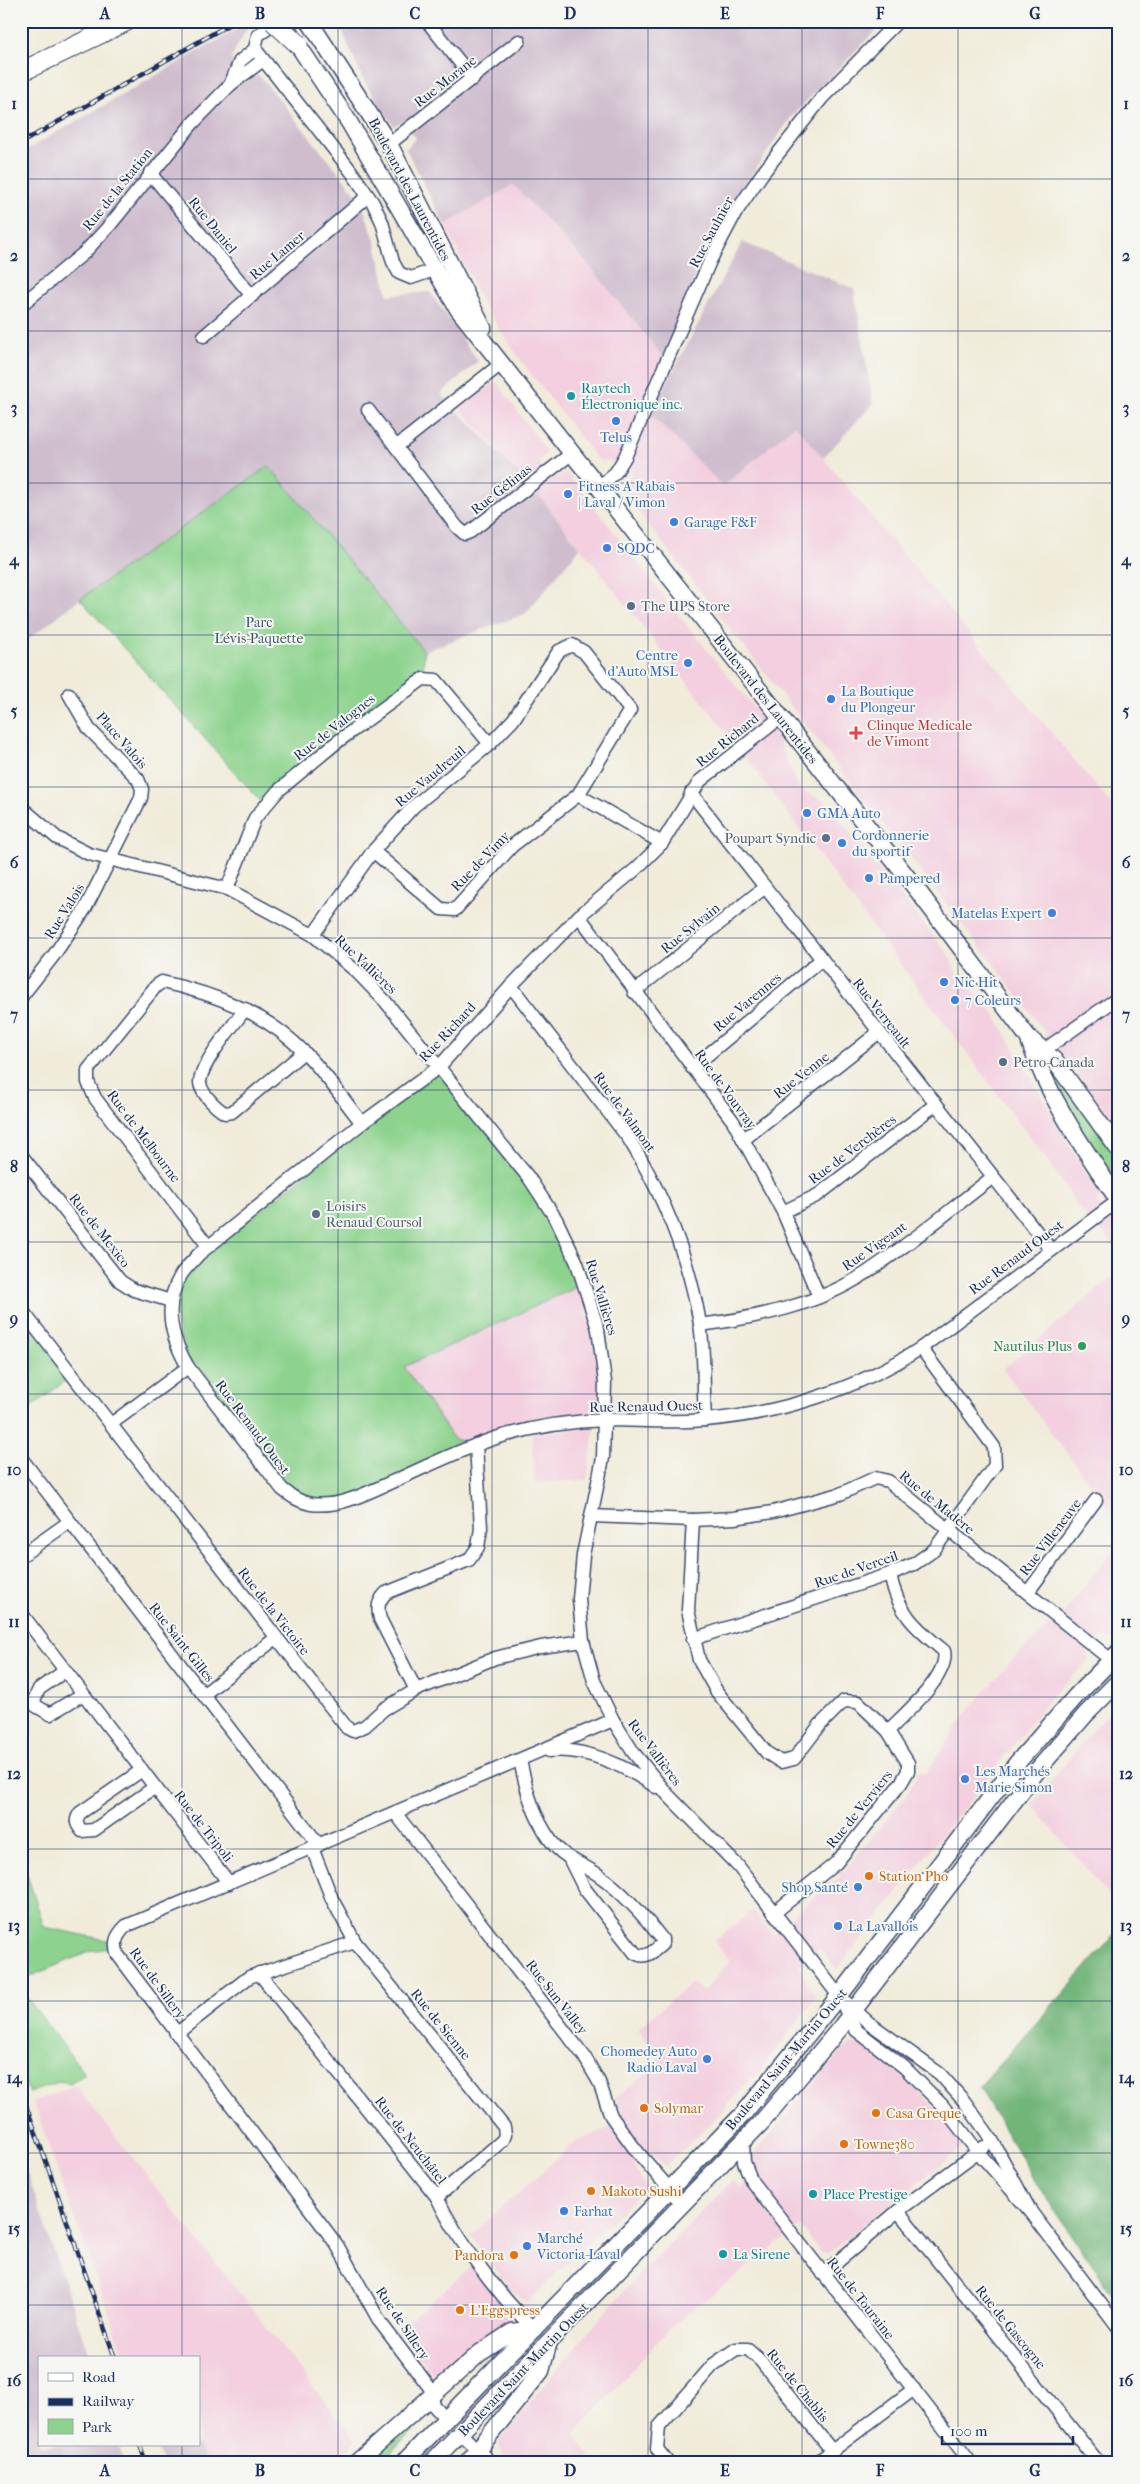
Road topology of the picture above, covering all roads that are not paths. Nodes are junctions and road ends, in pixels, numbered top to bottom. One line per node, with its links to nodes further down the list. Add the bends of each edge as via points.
1 (127, 21): 11 (highway)
2 (273, 21): 8 (highway, bridge)
3 (280, 21): 8 (main road, Boulevard des Laurentides, bridge); 9 (street, Rue de la Station, via 258,35)
4 (310, 21): 14 (main road, Boulevard des Laurentides)
5 (427, 21): 12 (street)
6 (898, 21): 25 (street, Rue Saulnier, via 822,98 745,198 713,255 625,457 616,472)
7 (519, 41): 12 (street, Rue Morane)
8 (298, 44): 17 (main road, Boulevard des Laurentides, via 354,130)
9 (255, 49): 10 (street, Boulevard des Laurentides); 13 (street, Rue de la Station, via 240,61)
10 (263, 60): 13 (street, Rue de la Station); 16 (street, Boulevard des Laurentides)
11 (21, 72)
12 (473, 79): 14 (street, Rue Morane)
13 (230, 86): 15 (street, Rue de la Station)
14 (389, 144): 21 (main road, Boulevard des Laurentides)
15 (150, 173): 18 (street, Rue Daniel); 19 (street, Rue de la Station, via 84,253)
16 (368, 196): 17 (street, Boulevard des Laurentides, via 379,215 399,273 411,278); 18 (street, Rue Lamer)
17 (434, 270): 21 (main road, Boulevard des Laurentides, via 454,304)
18 (252, 296): 20 (street, Rue Lamer)
19 (21, 305)
20 (204, 336)
21 (501, 364): 23 (street); 24 (main road, Boulevard des Laurentides)
22 (368, 410): 23 (street, Rue Gélinas)
23 (396, 447): 24 (street, Rue Gélinas, via 465,534)
24 (571, 454): 25 (main road, Boulevard des Laurentides)
25 (599, 487): 28 (main road, Boulevard des Laurentides)
26 (69, 694): 35 (street, Place Valois, via 89,729 138,780 142,789 142,798)
27 (630, 710): 29 (street, Rue Vaudreuil, via 584,652 572,645 559,651 513,720); 31 (street, Rue de Vimy)
28 (781, 717): 30 (street, Rue Richard, via 707,775); 48 (main road, Boulevard des Laurentides, via 964,950)
29 (490, 744): 34 (street, Rue Vaudreuil, via 414,806); 37 (street, Rue de Valognes, via 436,680 423,679 278,790 256,818)
30 (691, 793): 33 (street, Rue Richard); 36 (street, Rue Verreault)
31 (578, 795): 33 (street); 34 (street, Rue de Vimy, via 512,846 455,910 441,909)
32 (23, 813): 35 (street, Rue Vallières, via 57,838)
33 (662, 843): 38 (street, Rue Richard)
34 (373, 851): 39 (street, Rue Vaudreuil)
35 (109, 861): 37 (street, Rue Vallières); 43 (street, Rue Valois, via 85,909)
36 (764, 888): 40 (street, Rue Verreault); 42 (street, Rue Sylvain)
37 (227, 889): 39 (street, Rue Vallières)
38 (579, 916): 41 (street, Rue Richard); 42 (street, Rue de Vouvray)
39 (313, 935): 49 (street, Rue Vallières, via 385,1001)
40 (822, 959): 46 (street, Rue Verreault); 50 (street, Rue Varennes)
41 (510, 986): 49 (street, Rue Richard); 64 (street, Rue de Valmont, via 629,1139 645,1166 666,1207 682,1250)
42 (634, 992): 50 (street, Rue de Vouvray)
43 (21, 997)
44 (1119, 997): 48 (street)
45 (244, 1009): 47 (street, Rue de Melbourne); 47 (street, via 204,1068 200,1081 201,1088 218,1109 224,1113 232,1112); 59 (street, Rue de Melbourne, via 200,991 162,982 88,1070 88,1082 95,1098)
46 (878, 1033): 51 (street, Rue Verreault); 53 (street, Rue Venne)
47 (304, 1052): 52 (street, Rue de Melbourne)
48 (1039, 1054): 54 (main road, Boulevard des Laurentides, via 1054,1060); 57 (main road, Boulevard des Laurentides, via 1041,1075)
49 (438, 1067): 52 (street, Rue Richard); 67 (street, Rue Vallières, via 529,1178 556,1219 577,1263 598,1329 605,1382)
50 (692, 1068): 53 (street, Rue de Vouvray)
51 (936, 1104): 56 (street, Rue Verreault); 58 (street, Rue de Verchères, via 818,1195)
52 (362, 1124): 59 (street, Rue Richard)
53 (744, 1140): 58 (street, Rue de Vouvray)
54 (1119, 1150)
55 (21, 1155): 62 (street, Rue de Mexico, via 120,1281 134,1290)
56 (993, 1176): 60 (street, Rue Verreault); 61 (street, Rue Vigeant, via 865,1274)
57 (1118, 1200): 60 (street, Rue Renaud Ouest)
58 (784, 1212): 61 (street, Rue de Vouvray)
59 (208, 1246): 62 (street, Rue Richard, via 181,1275)
60 (1051, 1250): 65 (street, Rue Renaud Ouest)
61 (819, 1297): 64 (street, Rue Vigeant, via 745,1319)
62 (171, 1301): 66 (street, Rue Richard, via 170,1321 176,1347)
63 (21, 1309): 69 (street, Rue de la Victoire)
64 (700, 1325): 68 (street, Rue de Valmont)
65 (921, 1348): 68 (street, Rue Renaud Ouest, via 875,1376 794,1405); 76 (street, Rue de Verceil, via 994,1448 995,1465)
66 (188, 1368): 69 (street); 70 (street, Rue Renaud Ouest, via 282,1489 296,1500 325,1504 347,1501)
67 (605, 1420): 68 (street, Rue Renaud Ouest); 70 (street, Rue Renaud Ouest, via 554,1425); 73 (street, Rue Vallières, via 603,1458)
68 (705, 1420)
69 (111, 1424): 81 (street, Rue de la Victoire)
70 (476, 1445): 87 (street, via 481,1528 478,1547 469,1560 386,1593 379,1600 380,1618)
71 (21, 1458): 75 (street, Rue Saint-Gilles)
72 (1096, 1500): 79 (street, Rue Villeneuve)
73 (591, 1516): 74 (street, Rue de Madère); 83 (street, Rue Vallières, via 579,1599)
74 (693, 1520): 76 (street, Rue de Madère, via 773,1512 840,1494 875,1478 888,1481); 82 (street, Rue de Verviers, via 688,1610)
75 (68, 1522): 77 (street); 89 (street, Rue Saint-Gilles)
76 (947, 1531): 78 (street, Rue de Verceil, via 934,1550 914,1564); 79 (street, Rue de Madère)
77 (21, 1556)
78 (890, 1574): 82 (street, Rue de Verceil); 91 (street, via 901,1608 918,1630 944,1651 945,1656 940,1676)
79 (1028, 1592): 84 (street, Rue de Madère)
80 (21, 1613): 85 (street, Rue de Tripoli)
81 (276, 1638): 87 (street, Rue de la Victoire, via 347,1728 353,1731); 89 (street)
82 (693, 1639): 91 (street, Rue de Verviers, via 699,1660 717,1692 767,1753 781,1762 794,1759 820,1725 844,1701 858,1702)
83 (583, 1641): 87 (street, Rue de la Victoire, via 495,1658); 90 (street, Rue Vallières, via 594,1681)
84 (1115, 1656): 104 (main road, Boulevard Saint-Martin Ouest, via 1017,1763)
85 (66, 1671): 88 (street, Rue de Tripoli); 88 (street, via 39,1689 34,1700 36,1706 50,1714)
86 (1119, 1681): 105 (main road, Boulevard Saint-Martin Ouest, via 1071,1730 1026,1784)
87 (416, 1690)
88 (83, 1694): 94 (street, Rue de Tripoli)
89 (204, 1694): 98 (street, Rue Saint-Gilles)
90 (613, 1720): 92 (street, Rue de Sillery); 96 (street, Rue Vallières, via 633,1752)
91 (888, 1732): 101 (street, Rue de Verviers, via 908,1763 908,1771 901,1783 836,1863)
92 (537, 1753): 93 (street, Rue de Sillery); 96 (street, Rue de Sillery, via 564,1750 586,1753 638,1774)
93 (520, 1760): 97 (street, Rue de Sillery); 99 (street, via 528,1796 540,1824 552,1843)
94 (142, 1770): 95 (street, Rue de Tripoli); 95 (street, Rue de Tripoli, via 80,1813 76,1819 77,1826 82,1830 94,1830)
95 (155, 1787): 100 (street, Rue de Tripoli)
96 (668, 1795): 101 (street, Rue Vallières, via 738,1866)
97 (396, 1814): 98 (street, Rue de Sillery); 110 (street, Rue Sun Valley, via 584,2056 599,2082 611,2116)
98 (315, 1846): 100 (street, Rue de Sillery); 102 (street, Rue de Sienne, via 332,1899)
99 (570, 1860): 99 (street, via 584,1888 635,1953 650,1954 662,1944 662,1939 642,1914 600,1876)
100 (229, 1883): 106 (street, Rue de Sillery, via 126,1926 119,1934 115,1947 118,1955)
101 (774, 1913): 104 (street, Rue Vallières)
102 (355, 1942): 103 (street); 111 (street, Rue de Sienne, via 504,2127 506,2135 503,2140)
103 (259, 1973): 106 (street, via 249,1977); 111 (street, Rue de Neuchâtel)
104 (839, 1996): 105 (street, Rue Vallières); 110 (main road, Boulevard Saint-Martin Ouest, via 756,2100)
105 (852, 2014): 107 (street, via 940,2074); 108 (main road, Boulevard Saint-Martin Ouest); 109 (street, via 856,2030 904,2067 942,2105)
106 (176, 2034): 120 (street, Rue de Sillery, via 337,2245 380,2322 428,2384)
107 (992, 2140): 109 (street); 114 (street)
108 (743, 2144): 112 (main road, Boulevard Saint-Martin Ouest); 115 (street, Rue de Touraine, via 744,2163 752,2182)
109 (978, 2152): 113 (street); 114 (street)
110 (669, 2190): 112 (street, Rue Sun Valley); 117 (main road, Boulevard Saint-Martin Ouest)
111 (437, 2197): 117 (street, Rue de Neuchâtel, via 445,2216 467,2248)
112 (683, 2205): 118 (main road, Boulevard Saint-Martin Ouest)
113 (898, 2211): 115 (street); 133 (street, Rue de Gascogne)
114 (1031, 2212): 116 (street)
115 (823, 2274): 119 (street, Rue de Touraine)
116 (1119, 2328)
117 (534, 2329): 120 (main road, via 512,2332 495,2342); 121 (main road, Boulevard Saint-Martin Ouest)
118 (549, 2342): 122 (main road, Boulevard Saint-Martin Ouest); 123 (main road, via 541,2371)
119 (914, 2389): 124 (street); 132 (street, Rue de Touraine)
120 (432, 2395): 121 (street, Rue de Sillery, via 434,2406); 125 (main road)
121 (446, 2419): 126 (main road, Boulevard Saint-Martin Ouest)
122 (460, 2433): 123 (street); 127 (main road, Boulevard Saint-Martin Ouest)
123 (478, 2449): 128 (main road); 129 (street)
124 (832, 2451): 130 (street, Rue de Chablis, via 761,2361 748,2349 736,2348 712,2365 659,2427 658,2449); 131 (street)
125 (356, 2463)
126 (403, 2463)
127 (431, 2463)
128 (467, 2463)
129 (491, 2463)
130 (668, 2463)
131 (816, 2463)
132 (970, 2463)
133 (1099, 2463)

